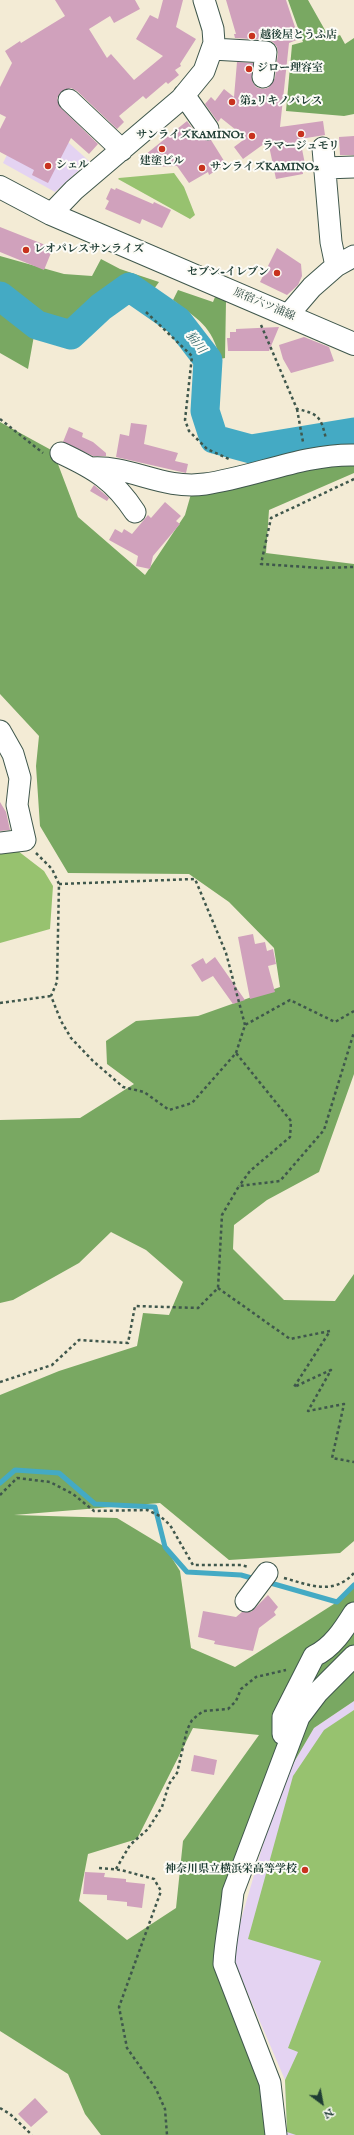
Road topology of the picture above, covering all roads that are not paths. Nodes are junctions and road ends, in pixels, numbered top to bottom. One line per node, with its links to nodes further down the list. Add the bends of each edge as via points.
1 (204, 0): 2 (street, via 213,29)
2 (212, 49): 3 (street, via 266,52); 4 (street, via 204,71)
3 (263, 77)
4 (184, 95): 6 (street); 7 (street)
5 (69, 100): 7 (street)
6 (208, 129)
7 (122, 150): 10 (street, via 74,190)
8 (354, 167): 12 (street, via 324,158 331,242)
9 (0, 187): 10 (main road, 原宿六ツ浦線)
10 (51, 214): 13 (main road, 原宿六ツ浦線)
11 (354, 256): 12 (street)
12 (336, 266): 13 (street, via 312,287)
13 (288, 315): 14 (main road, 原宿六ツ浦線)
14 (354, 344)
15 (61, 453): 17 (street)
16 (354, 455): 17 (street, via 330,455 204,484 166,484 108,467)
17 (91, 468): 18 (street, via 121,492)
18 (135, 512)
19 (0, 731): 20 (street, via 13,754 20,778 17,805 25,840)
20 (0, 843)
21 (354, 1613): 23 (street, via 342,1633 321,1653 314,1656 283,1717 282,1731)
22 (354, 1656): 23 (street, via 318,1692 299,1717)
23 (288, 1744): 24 (street, via 233,1892 230,1922 224,1944 224,1964 270,2083)
24 (276, 2135)

